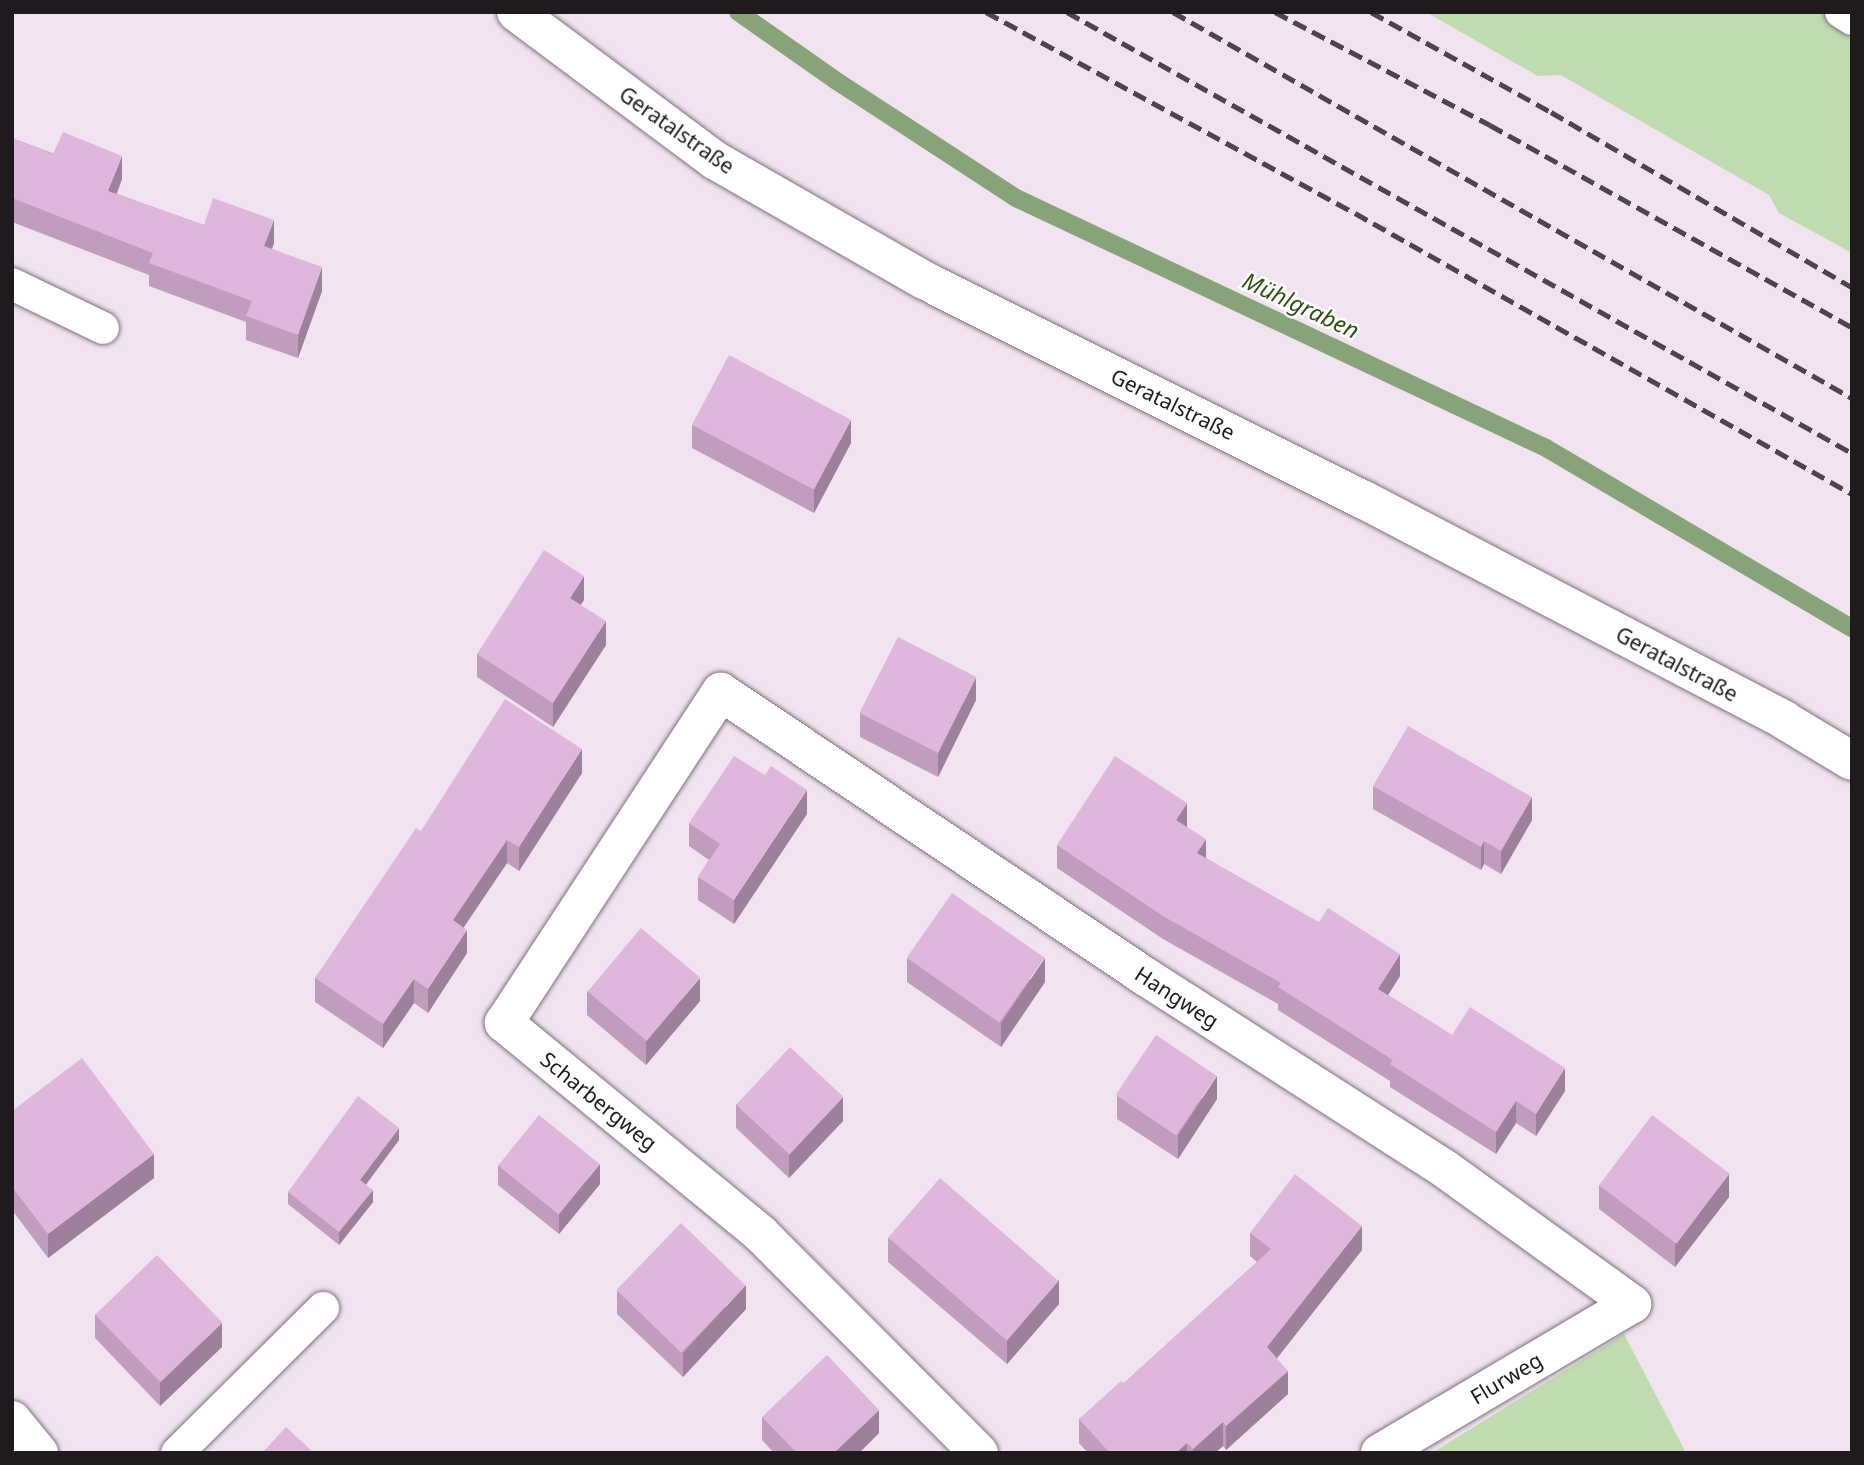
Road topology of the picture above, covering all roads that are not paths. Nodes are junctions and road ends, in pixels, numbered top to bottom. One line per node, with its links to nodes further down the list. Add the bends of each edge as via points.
1 (516, 12): 7 (street, Geratalstraße, via 716,161 923,280 1364,500 1772,714)
2 (1841, 12): 3 (lane)
3 (1852, 19)
4 (12, 284): 5 (lane)
5 (103, 328)
6 (721, 692): 8 (street, Hangweg, via 1146,977 1445,1169); 13 (street, Scharbergweg, via 504,1023 761,1234)
7 (1852, 761)
8 (1632, 1304): 14 (street, Flurweg)
9 (323, 1308): 12 (lane)
10 (12, 1420): 11 (street)
11 (39, 1453)
12 (177, 1453)
13 (979, 1453)
14 (1380, 1453)

